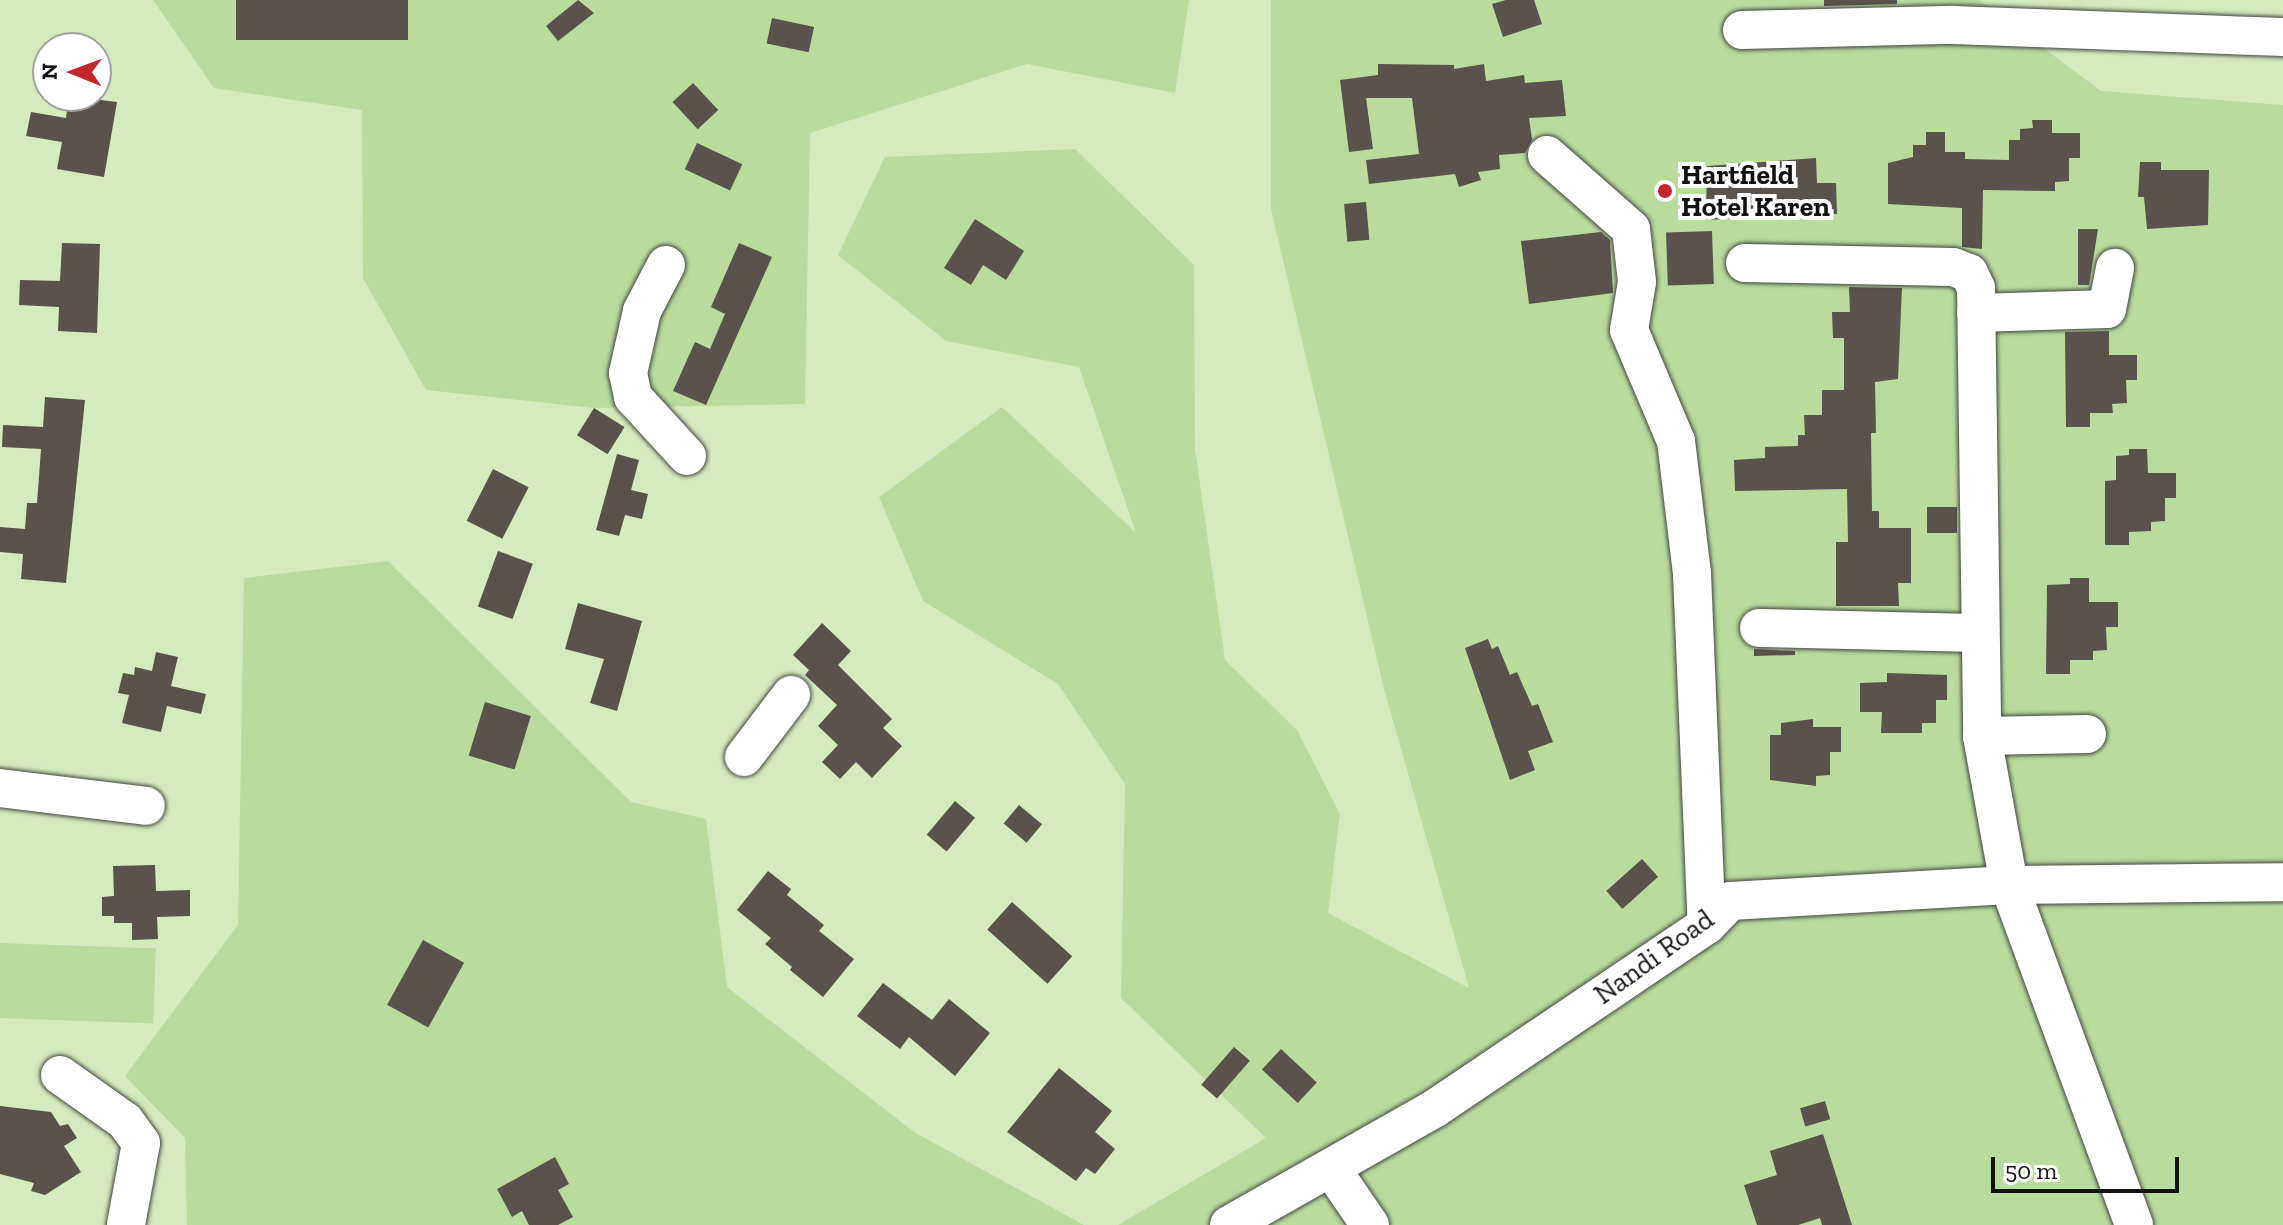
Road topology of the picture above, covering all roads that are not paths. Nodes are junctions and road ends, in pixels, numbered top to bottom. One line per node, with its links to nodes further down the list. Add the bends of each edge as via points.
1 (1742, 30): 2 (street, via 1953,25)
2 (2283, 37)
3 (1547, 155): 19 (street, via 1631,229 1637,282 1629,330 1676,441 1693,588)
4 (1745, 263): 7 (street, via 1953,267 1969,273 1976,288)
5 (666, 265): 8 (street, via 642,311 628,373 633,397)
6 (2115, 268): 7 (street, via 2107,309)
7 (1976, 313): 10 (street)
8 (687, 456)
9 (1759, 628): 10 (street)
10 (1979, 633): 13 (street)
11 (791, 695): 14 (street)
12 (2087, 734): 13 (street)
13 (1982, 736): 18 (street)
14 (744, 757)
15 (0, 788): 16 (street)
16 (146, 806)
17 (2283, 882): 18 (street, Nandi Road)
18 (2009, 885): 19 (street, Nandi Road, via 1730,901); 25 (street)
19 (1707, 925): 21 (street, Nandi Road, via 1434,1109)
20 (60, 1075): 22 (street, via 125,1121 141,1143)
21 (1331, 1168): 23 (street, Nandi Road); 24 (street)
22 (126, 1225)
23 (1229, 1225)
24 (1370, 1225)
25 (2134, 1225)

